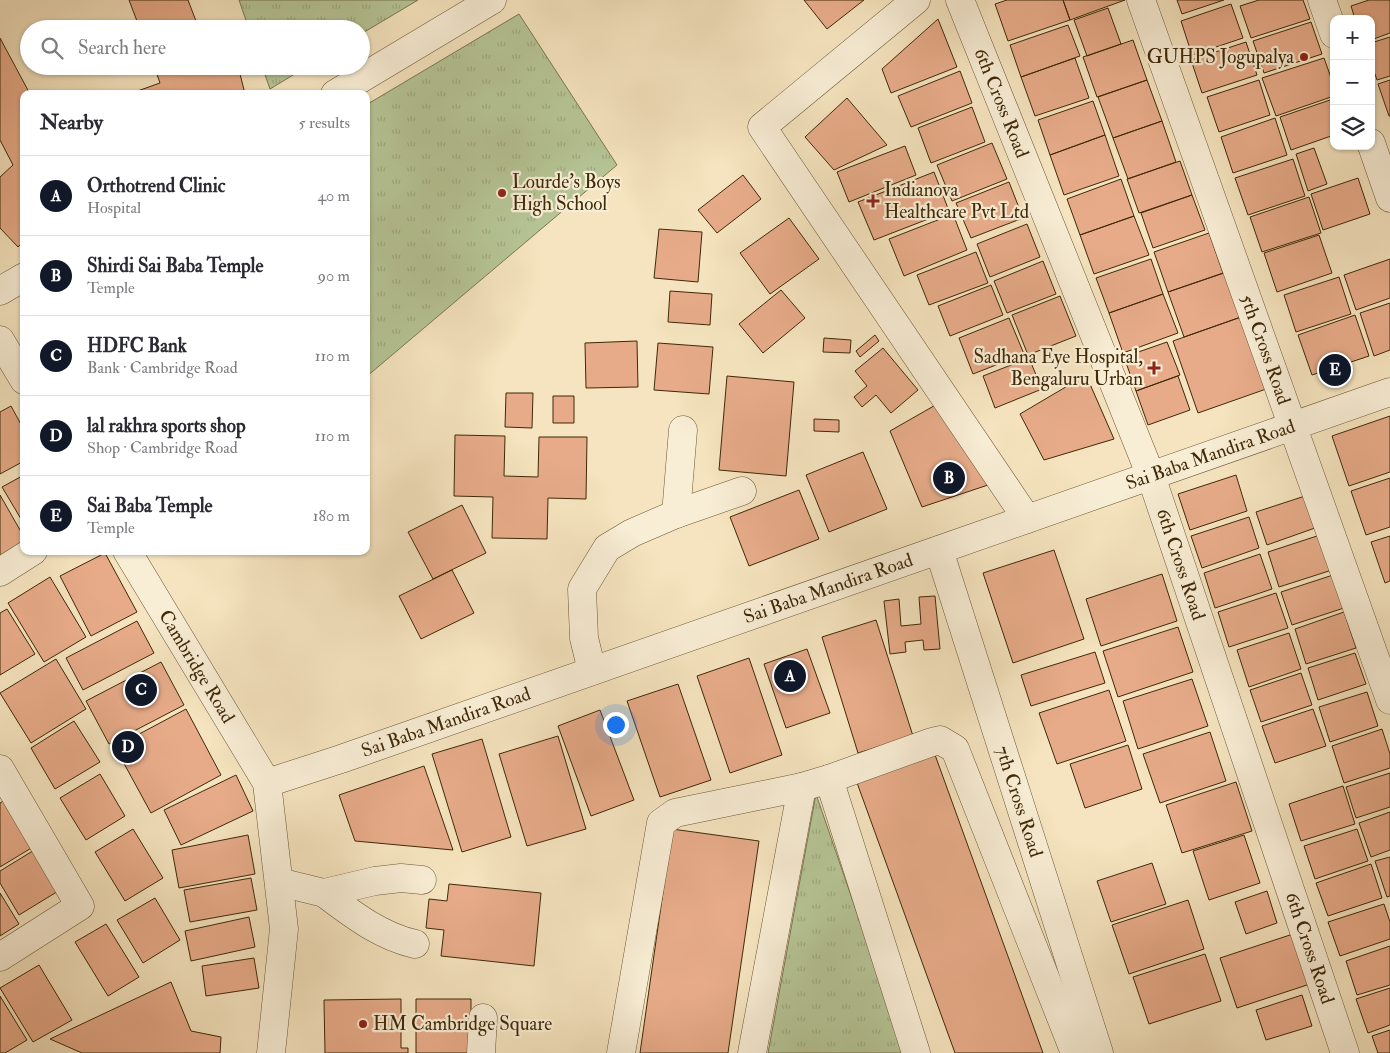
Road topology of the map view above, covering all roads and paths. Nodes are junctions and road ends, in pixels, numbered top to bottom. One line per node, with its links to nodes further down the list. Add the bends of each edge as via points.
1 (492, 0): 7 (street)
2 (916, 0): 20 (street, via 762,127)
3 (960, 0): 17 (street, 6th Cross Road)
4 (1141, 0): 15 (street, 5th Cross Road)
5 (1322, 0): 6 (street)
6 (1330, 23)
7 (370, 73)
8 (367, 75): 9 (street)
9 (342, 90)
10 (1373, 150): 11 (street)
11 (1390, 198)
12 (20, 279): 13 (street)
13 (0, 291)
14 (1390, 392): 15 (street, Sai Baba Mandira Road)
15 (1293, 426): 17 (street, Sai Baba Mandira Road); 26 (street, 5th Cross Road)
16 (683, 430): 19 (street)
17 (1151, 476): 20 (street, Sai Baba Mandira Road); 44 (street, 6th Cross Road)
18 (742, 491): 19 (street)
19 (676, 514): 25 (street, via 607,548 582,589 584,638)
20 (1027, 519): 21 (street, Sai Baba Mandira Road)
21 (939, 550): 25 (street, Sai Baba Mandira Road); 43 (street, 7th Cross Road)
22 (27, 555): 24 (street)
23 (129, 555): 29 (street, Cambridge Road)
24 (0, 572)
25 (592, 671): 29 (street, Sai Baba Mandira Road)
26 (1390, 700)
27 (0, 769): 35 (street, via 80,906)
28 (829, 779): 30 (street); 41 (street); 42 (street, via 940,740 955,749)
29 (267, 783): 32 (street)
30 (802, 787): 39 (street, via 675,813 661,823); 40 (street)
31 (422, 880): 33 (street, via 375,881)
32 (279, 882): 33 (street); 37 (street, via 284,929)
33 (324, 893): 34 (street, via 368,924 397,940)
34 (414, 944)
35 (0, 957)
36 (483, 1018): 38 (street)
37 (271, 1053)
38 (481, 1053)
39 (621, 1053)
40 (752, 1053)
41 (916, 1053)
42 (1075, 1053)
43 (1099, 1053)
44 (1345, 1053)

